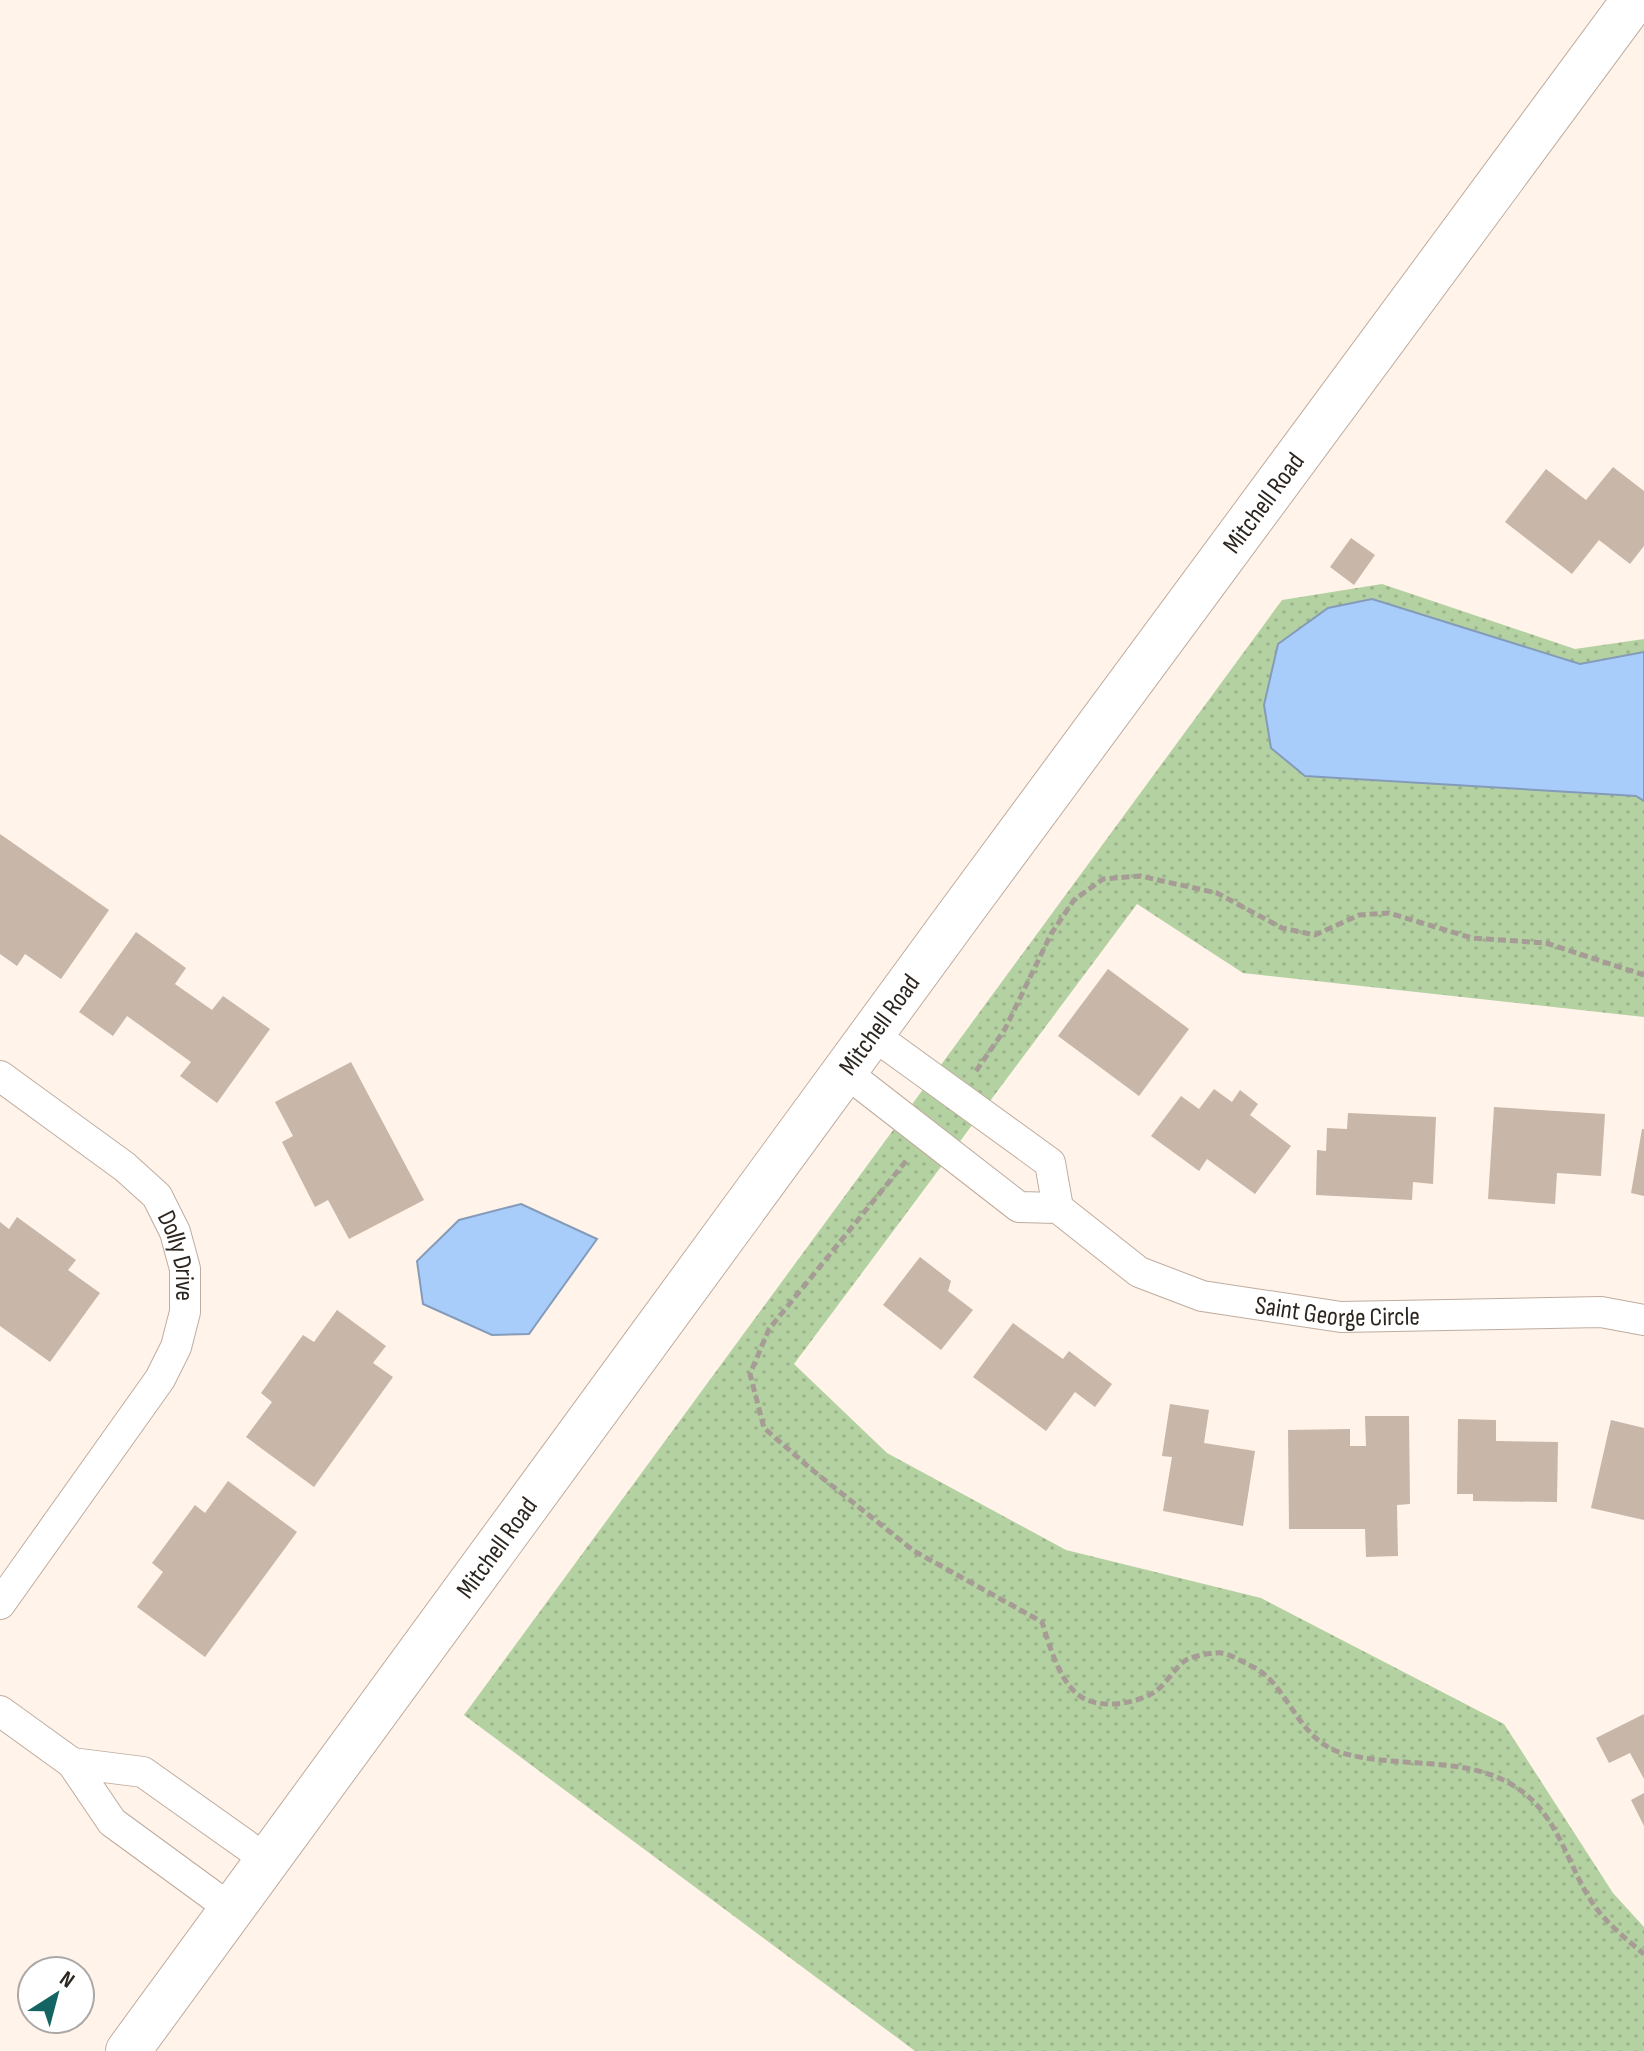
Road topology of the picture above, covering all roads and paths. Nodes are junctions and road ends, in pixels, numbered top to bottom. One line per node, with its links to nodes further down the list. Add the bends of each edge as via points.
1 (1634, 0): 3 (street, Mitchell Road)
2 (1644, 975): 6 (path, via 1546,943 1472,938 1389,913 1359,915 1315,935 1282,928 1217,893 1140,876 1103,879 1066,911 1005,1029)
3 (872, 1034): 4 (street, Mitchell Road); 6 (street)
4 (844, 1071): 7 (street); 13 (street, Mitchell Road)
5 (0, 1076): 10 (street, Dolly Drive, via 157,1196 185,1269 185,1312 160,1379)
6 (958, 1096): 8 (street, via 1050,1163)
7 (927, 1136): 8 (street, via 1019,1207); 15 (path, via 769,1329 750,1374 764,1428 914,1551 1042,1622 1054,1660 1076,1693 1098,1703 1118,1704 1153,1694 1187,1660 1221,1652 1262,1670 1295,1716 1335,1751 1467,1769 1511,1784 1535,1802 1553,1828 1596,1907)
8 (1058, 1208): 9 (street, Saint George Circle, via 1139,1272 1202,1296 1341,1317 1601,1312)
9 (1644, 1320)
10 (0, 1604)
11 (0, 1711): 12 (street)
12 (72, 1763): 13 (street, via 143,1772); 14 (street, via 112,1822)
13 (267, 1860): 14 (street, Mitchell Road)
14 (231, 1909): 16 (street, Mitchell Road)
15 (1644, 1954)
16 (128, 2051)

